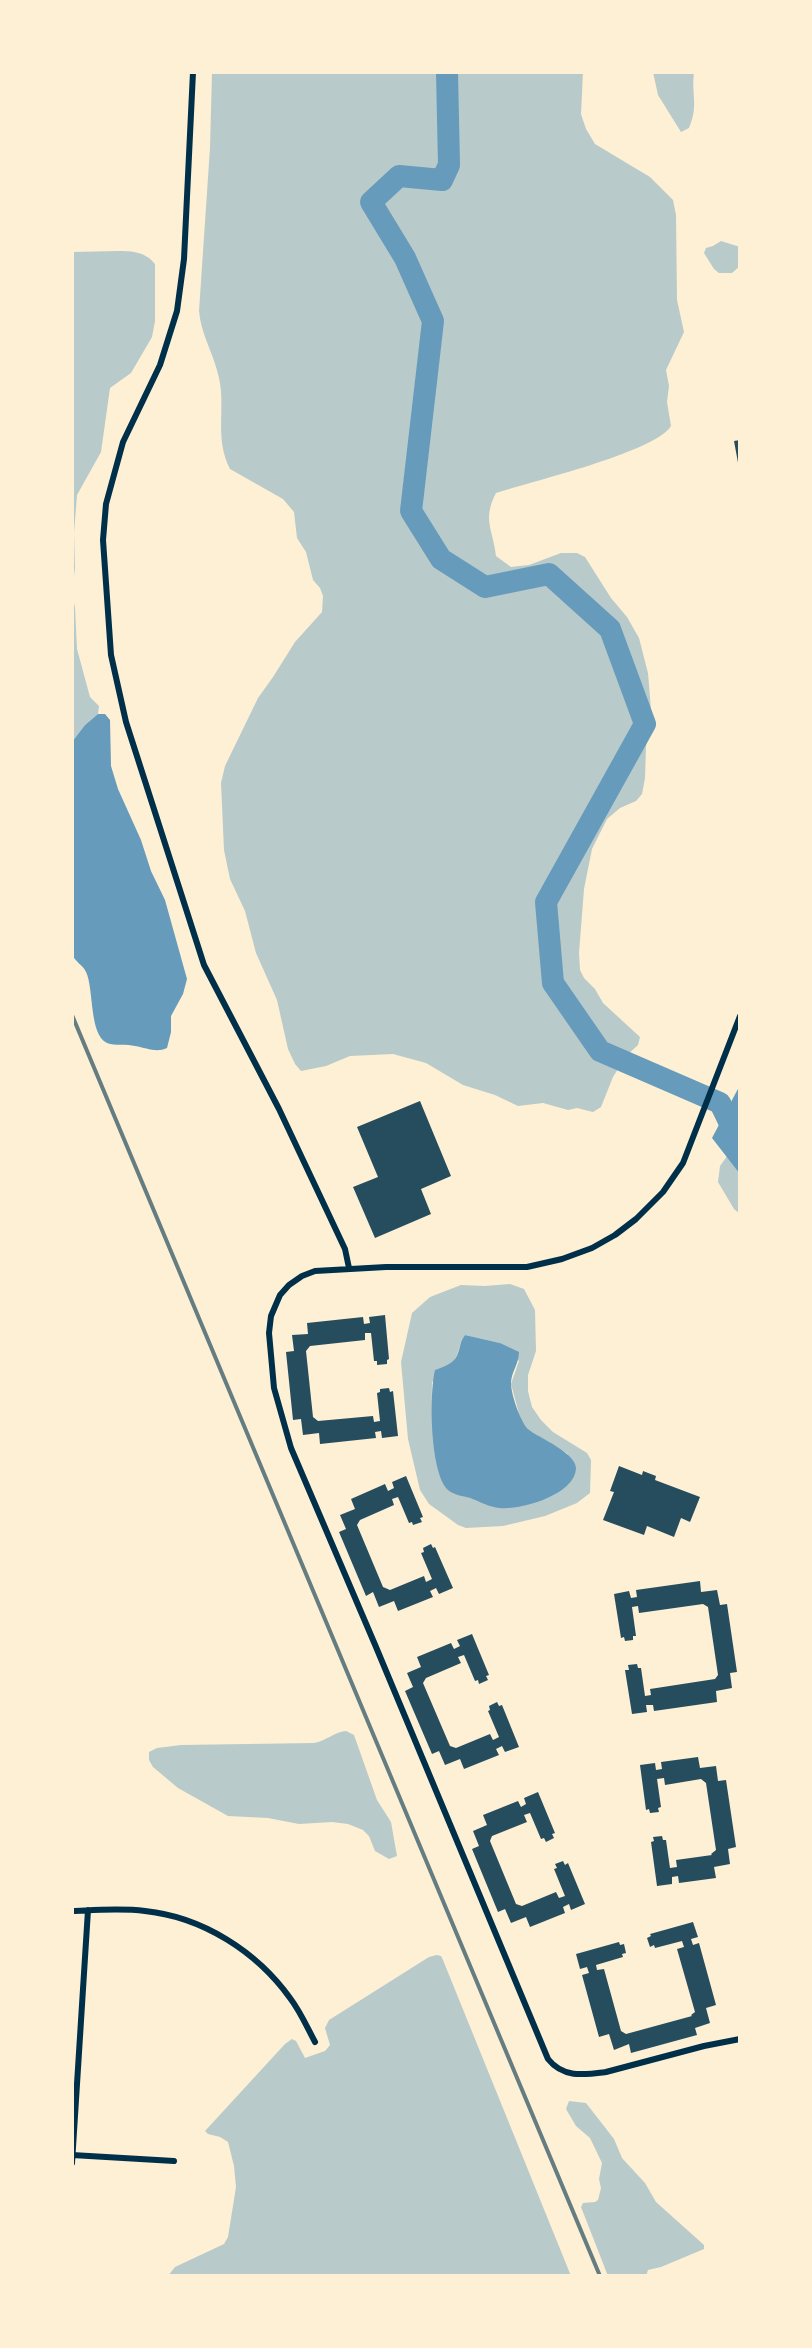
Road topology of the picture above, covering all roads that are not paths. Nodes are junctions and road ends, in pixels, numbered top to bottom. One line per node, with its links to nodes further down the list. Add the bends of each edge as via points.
1 (193, 72): 3 (street, via 184,259 177,311 160,365 120,450 106,504 103,540 111,655 126,722 195,942 336,1229)
2 (740, 1016): 3 (street, via 683,1163 663,1192 626,1227 592,1248 527,1267)
3 (349, 1268): 6 (street, via 308,1273 280,1295 268,1333 278,1409 295,1459 548,2059 564,2072 589,2074)
4 (88, 1910): 5 (street); 7 (street, via 128,1909 166,1914 218,1934 256,1960 275,1979); 8 (street)
5 (72, 1911)
6 (740, 2039)
7 (315, 2042)
8 (72, 2155): 9 (street); 10 (street)
9 (174, 2161)
10 (72, 2163)

